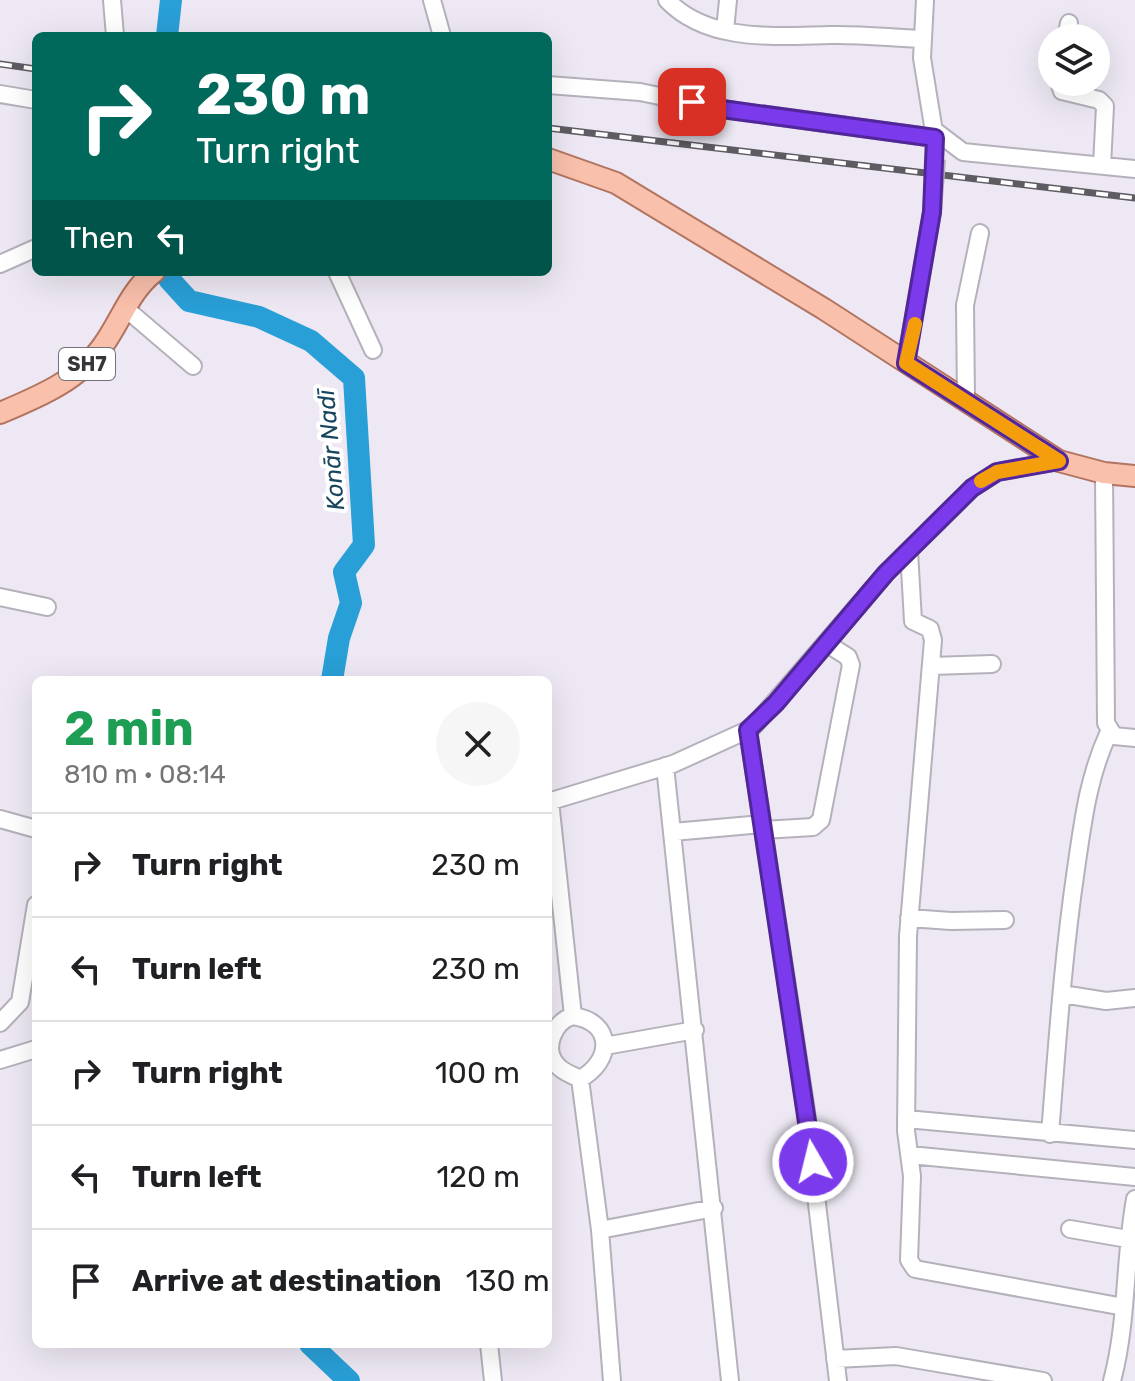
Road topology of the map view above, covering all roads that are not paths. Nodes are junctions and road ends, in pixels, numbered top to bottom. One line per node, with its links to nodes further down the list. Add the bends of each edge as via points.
1 (112, 0): 8 (street)
2 (432, 0): 9 (street)
3 (667, 0): 7 (street, via 698,22)
4 (728, 0): 7 (street)
5 (915, 0): 10 (street)
6 (925, 0): 10 (street)
7 (725, 30): 10 (street, via 769,37)
8 (115, 32)
9 (441, 32)
10 (923, 32): 15 (street)
11 (552, 85): 15 (street, via 640,92 722,109)
12 (0, 94): 14 (street)
13 (1083, 96): 17 (street, via 1105,106)
14 (32, 99)
15 (934, 134): 17 (street, via 963,152); 26 (street, bridge, via 932,212)
16 (552, 160): 26 (main road, via 616,183)
17 (1102, 166): 18 (street)
18 (1135, 169)
19 (980, 233): 28 (street, via 965,305)
20 (32, 250): 21 (street)
21 (0, 264)
22 (148, 276): 24 (main road, SH7)
23 (339, 276): 25 (street)
24 (125, 308): 27 (street); 29 (main road, SH7, via 85,367 50,391)
25 (373, 350)
26 (906, 363): 28 (main road)
27 (193, 366)
28 (966, 401): 30 (main road)
29 (0, 413)
30 (1059, 461): 31 (main road); 33 (street, via 985,477)
31 (1104, 473): 32 (main road); 40 (street)
32 (1135, 476)
33 (909, 551): 36 (street); 38 (street, via 911,615 917,626 932,632)
34 (0, 597): 35 (street)
35 (47, 607)
36 (826, 643): 39 (street); 45 (street, via 848,657 851,665 821,820 813,827)
37 (992, 664): 38 (street)
38 (932, 666): 49 (street)
39 (748, 730): 42 (street); 45 (street)
40 (1109, 732): 41 (street); 52 (street, via 1085,801)
41 (1135, 738)
42 (665, 766): 43 (street); 48 (street)
43 (552, 800)
44 (0, 819): 46 (street)
45 (762, 827): 48 (street); 75 (street, via 808,1126)
46 (32, 828)
47 (552, 828): 54 (street)
48 (673, 832): 56 (street)
49 (909, 918): 50 (street); 63 (street)
50 (1005, 920)
51 (32, 929): 55 (street, via 20,1002)
52 (1062, 994): 53 (street, via 1106,1001); 64 (street)
53 (1135, 998)
54 (573, 1016): 57 (street); 58 (street, via 597,1029)
55 (0, 1023)
56 (695, 1030): 58 (street); 69 (street)
57 (552, 1035)
58 (605, 1046): 62 (street, via 601,1064)
59 (32, 1050): 61 (street)
60 (552, 1050): 62 (street, via 554,1062)
61 (5, 1058)
62 (580, 1079): 71 (street)
63 (906, 1119): 64 (street); 66 (street)
64 (1050, 1134): 65 (street)
65 (1135, 1140)
66 (910, 1155): 67 (street); 73 (street, via 909,1260 915,1269)
67 (1135, 1177)
68 (1135, 1199): 72 (street)
69 (714, 1208): 71 (street); 78 (street)
70 (1070, 1229): 72 (street)
71 (600, 1230): 77 (street)
72 (1128, 1239): 73 (street)
73 (1124, 1307): 81 (street)
74 (489, 1348): 76 (street)
75 (835, 1359): 79 (street); 80 (street, via 896,1356)
76 (493, 1381)
77 (612, 1381)
78 (730, 1381)
79 (838, 1381)
80 (1043, 1381)
81 (1112, 1381)

